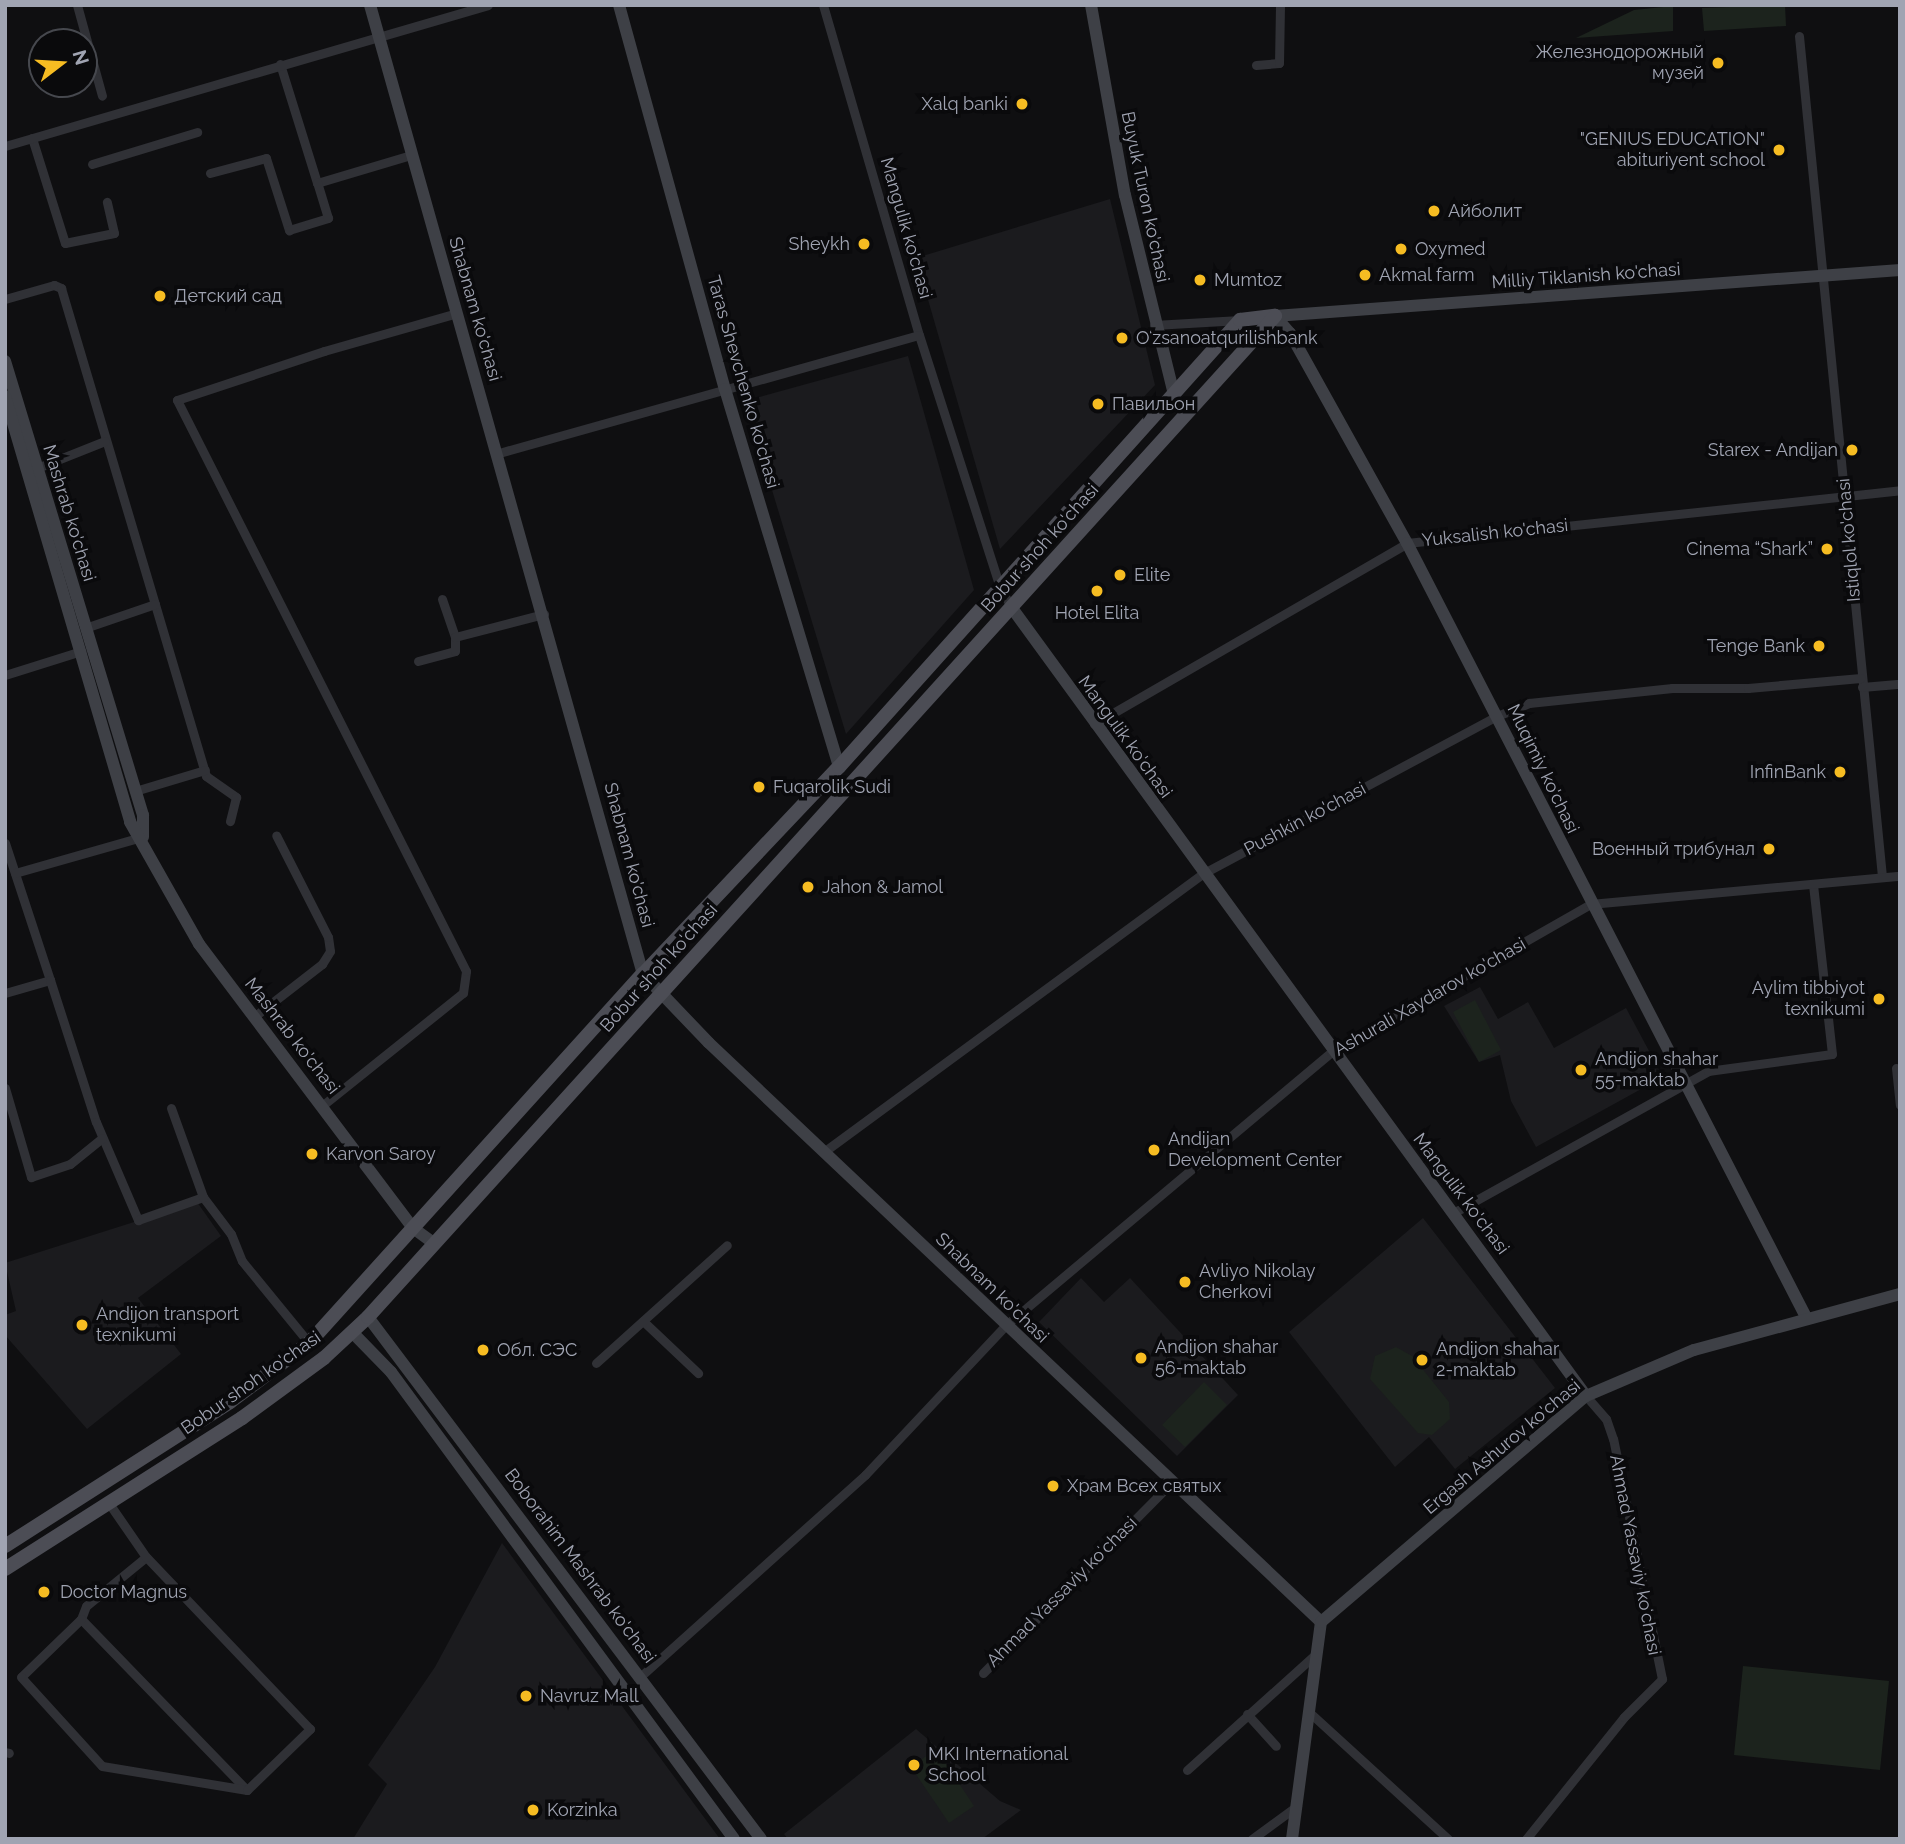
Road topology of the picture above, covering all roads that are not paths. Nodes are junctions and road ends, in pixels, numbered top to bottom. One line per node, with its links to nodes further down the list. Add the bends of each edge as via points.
1 (77, 5): 12 (street)
2 (370, 5): 9 (street, Shabnam ko'chasi)
3 (488, 5): 9 (street)
4 (619, 5): 30 (street, Taras Shevchenko ko'chasi)
5 (823, 5): 28 (street, Mangulik ko'chasi)
6 (1091, 5): 27 (street, Buyuk Turon ko'chasi)
7 (1280, 5): 11 (street, via 1279,63)
8 (1799, 36): 22 (street, Istiqlol ko'chasi)
9 (379, 37): 10 (street); 16 (street, Shabnam ko'chasi)
10 (280, 64): 14 (street); 19 (street)
11 (1256, 65)
12 (102, 96)
13 (197, 131): 17 (street)
14 (32, 138): 15 (street); 20 (street, via 65,243 114,233)
15 (5, 146)
16 (411, 155): 19 (street); 24 (street, Shabnam ko'chasi)
17 (92, 164)
18 (210, 173): 19 (street, via 266,158 289,230 328,218)
19 (317, 183)
20 (107, 202)
21 (1900, 270): 22 (street, Milliy Tiklanish ko'chasi)
22 (1825, 276): 25 (street, Milliy Tiklanish ko'chasi); 38 (street, Istiqlol ko'chasi)
23 (5, 299): 34 (street, via 54,285 61,288)
24 (457, 313): 35 (street, Shabnam ko'chasi); 77 (street, via 176,398 466,971 463,993)
25 (1275, 316): 26 (main road); 39 (street, Muqimiy ko'chasi, via 1290,333); 44 (main road, Bobur shoh ko'chasi)
26 (1240, 320): 27 (street); 31 (main road, Bobur shoh ko'chasi)
27 (1154, 325): 31 (street, Buyuk Turon ko'chasi)
28 (919, 335): 30 (street); 41 (street, Mangulik ko'chasi)
29 (5, 361): 36 (street, Mashrab ko'chasi)
30 (725, 389): 35 (street); 55 (street, Taras Shevchenko ko'chasi)
31 (1174, 394): 41 (main road, Bobur shoh ko'chasi)
32 (5, 396): 33 (street, Mashrab ko'chasi)
33 (8, 413): 40 (street, Mashrab ko'chasi)
34 (104, 441): 36 (street); 43 (street)
35 (499, 453): 45 (street, Shabnam ko'chasi)
36 (37, 468): 40 (street, Mashrab ko'chasi)
37 (1900, 491): 38 (street, Yuksalish ko'chasi)
38 (1845, 495): 39 (street, Yuksalish ko'chasi); 51 (street, Istiqlol ko'chasi)
39 (1407, 543): 53 (street, Muqimiy ko'chasi); 54 (street, Yuksalish ko'chasi)
40 (61, 565): 46 (street, Mashrab ko'chasi); 48 (street, Mashrab ko'chasi)
41 (1000, 588): 44 (street, Mangulik ko'chasi); 55 (main road, Bobur shoh ko'chasi)
42 (442, 599): 47 (street)
43 (155, 604): 46 (street); 56 (street)
44 (1012, 608): 54 (street, Mangulik ko'chasi); 71 (main road, Bobur shoh ko'chasi)
45 (544, 614): 47 (street); 68 (street, Shabnam ko'chasi)
46 (85, 628): 57 (street, Mashrab ko'chasi)
47 (455, 637): 49 (street, via 455,651)
48 (81, 651): 50 (street); 60 (street, Mashrab ko'chasi, via 124,805)
49 (418, 661)
50 (5, 675)
51 (1861, 683): 52 (street, Pushkin ko'chasi); 53 (street, Pushkin ko'chasi, via 1659,690 1529,703); 65 (street, Istiqlol ko'chasi)
52 (1900, 684)
53 (1497, 716): 63 (street, Pushkin ko'chasi); 67 (street, Muqimiy ko'chasi)
54 (1094, 724): 63 (street, Mangulik ko'chasi)
55 (839, 766): 68 (main road, Bobur shoh ko'chasi)
56 (205, 770): 57 (street); 58 (street, via 236,797)
57 (135, 791): 60 (street, Mashrab ko'chasi, via 143,815)
58 (230, 821)
59 (276, 835): 72 (street, via 328,937 330,951 322,964)
60 (142, 837): 62 (street); 72 (street, Mashrab ko'chasi, via 199,944)
61 (5, 842): 62 (street)
62 (15, 873): 69 (street)
63 (1204, 873): 73 (street, Mangulik ko'chasi); 81 (street, Pushkin ko'chasi)
64 (1900, 876): 65 (street, Ashurali Xaydarov ko'chasi)
65 (1882, 877): 66 (street, Ashurali Xaydarov ko'chasi)
66 (1813, 885): 67 (street, Ashurali Xaydarov ko'chasi); 75 (street, via 1832,1054 1708,1071)
67 (1590, 904): 73 (street, Ashurali Xaydarov ko'chasi); 75 (street, Muqimiy ko'chasi)
68 (643, 974): 71 (street, Shabnam ko'chasi); 84 (main road, Bobur shoh ko'chasi)
69 (50, 980): 70 (street); 80 (street)
70 (5, 993)
71 (662, 993): 81 (street, Shabnam ko'chasi); 85 (main road, Bobur shoh ko'chasi)
72 (255, 1016): 77 (street, Mashrab ko'chasi)
73 (1331, 1052): 83 (street, Mangulik ko'chasi); 91 (street, Ashurali Xaydarov ko'chasi)
74 (1896, 1068): 78 (street)
75 (1683, 1084): 83 (street); 89 (street, Muqimiy ko'chasi)
76 (5, 1088): 80 (street, via 31,1177 70,1164)
77 (323, 1105): 84 (street, Mashrab ko'chasi)
78 (1900, 1105)
79 (171, 1108): 82 (street)
80 (102, 1138): 82 (street, via 138,1220)
81 (825, 1151): 91 (street, Shabnam ko'chasi)
82 (203, 1197): 93 (street, via 231,1234 242,1261)
83 (1455, 1212): 96 (street, Mangulik ko'chasi)
84 (413, 1228): 85 (street, Mashrab ko'chasi); 93 (main road, Bobur shoh ko'chasi)
85 (434, 1243): 88 (main road, Bobur shoh ko'chasi)
86 (727, 1244): 90 (street)
87 (1900, 1294): 89 (street, Ergash Ashurov ko'chasi)
88 (368, 1317): 92 (main road, Bobur shoh ko'chasi); 102 (street, Boborahim Mashrab ko'chasi)
89 (1807, 1319): 96 (street, Ergash Ashurov ko'chasi, via 1694,1350)
90 (643, 1321): 94 (street); 95 (street)
91 (1006, 1325): 97 (street, Shabnam ko'chasi); 108 (street, Ashurali Xaydarov ko'chasi, via 865,1475)
92 (352, 1332): 98 (main road, Bobur shoh ko'chasi, via 242,1418); 105 (street, Boborahim Mashrab ko'chasi, via 391,1372)
93 (309, 1343): 99 (main road, Bobur shoh ko'chasi, via 230,1402)
94 (596, 1363)
95 (698, 1373)
96 (1586, 1396): 104 (street, Ergash Ashurov ko'chasi); 120 (street, Ahmad Yassaviy koʻchasi, via 1606,1419 1613,1439 1662,1679 1624,1717)
97 (1172, 1482): 104 (street, Shabnam ko'chasi); 107 (street, Ahmad Yassaviy koʻchasi)
98 (108, 1502): 100 (street); 101 (main road, Bobur shoh ko'chasi)
99 (5, 1546)
100 (146, 1557): 103 (street, via 86,1606); 113 (street, via 310,1729)
101 (5, 1569)
102 (592, 1612): 105 (street); 108 (street, Boborahim Mashrab ko'chasi)
103 (80, 1619): 113 (street); 113 (street, via 21,1677 102,1766)
104 (1321, 1622): 106 (street)
105 (576, 1624): 115 (street, Boborahim Mashrab ko'chasi)
106 (1317, 1653): 109 (street); 110 (street)
107 (983, 1673)
108 (641, 1676): 116 (street, Boborahim Mashrab ko'chasi)
109 (1309, 1712): 114 (street); 119 (street)
110 (1247, 1714): 111 (street); 112 (street)
111 (1276, 1746)
112 (1187, 1770)
113 (247, 1790)
114 (1297, 1806): 117 (street); 118 (street)
115 (734, 1839)
116 (761, 1839)
117 (1252, 1839)
118 (1292, 1839)
119 (1448, 1839)
120 (1526, 1839)

